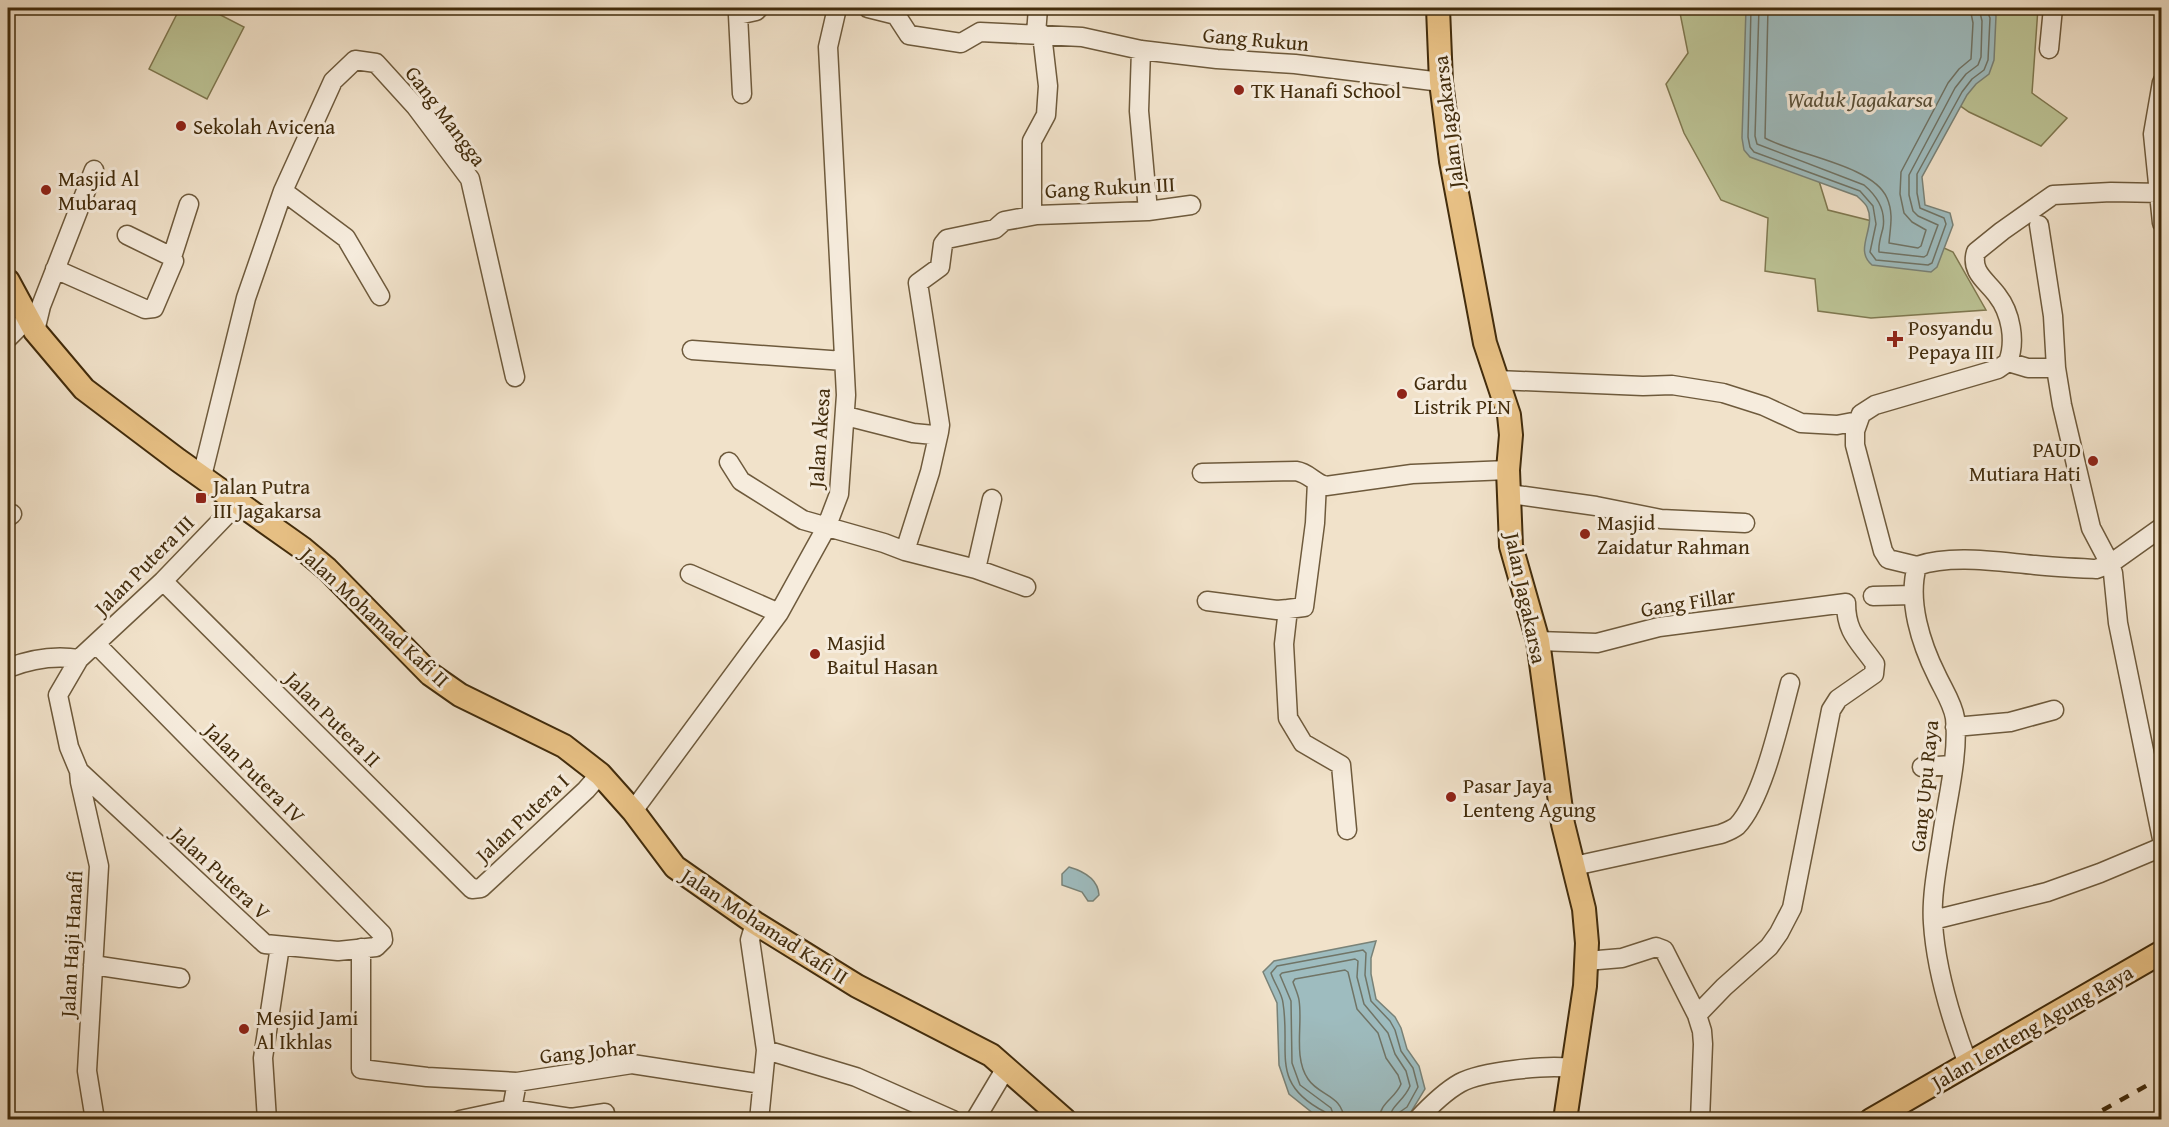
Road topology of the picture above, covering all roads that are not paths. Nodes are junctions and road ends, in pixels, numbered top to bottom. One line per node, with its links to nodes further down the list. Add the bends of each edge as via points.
1 (759, 8): 12 (street, via 738,15)
2 (837, 8): 30 (street, Jalan Akesa, via 828,47)
3 (868, 8): 7 (street, Gang Rukun, via 896,15 909,35 961,43 980,32)
4 (1038, 8): 7 (street, Gang Rukun III)
5 (1438, 8): 10 (main road, Jalan Jagakarsa)
6 (2053, 8): 8 (street)
7 (1039, 34): 9 (street, Gang Rukun, via 1082,37); 19 (street, Gang Rukun III, via 1048,86 1046,115 1032,141 1032,208)
8 (2049, 49)
9 (1141, 50): 10 (street, Gang Rukun); 18 (street, via 1139,111)
10 (1441, 82): 34 (main road, Jalan Jagakarsa, via 1462,222 1485,342)
11 (2162, 82): 15 (street, via 2153,134)
12 (742, 94)
13 (94, 170): 24 (street)
14 (283, 191): 26 (street, via 346,238); 33 (street, Gang Mangga, via 333,81 354,60 376,63 416,107 470,179); 41 (street, Gang Mangga, via 246,298)
15 (2160, 193): 20 (street); 31 (street, via 2053,195 1976,252 1977,273 2007,313 2012,348)
16 (189, 204): 23 (street)
17 (1191, 205): 18 (street, Gang Rukun III)
18 (1148, 210): 19 (street, Gang Rukun III)
19 (1037, 215): 37 (street, via 947,239 940,267 918,283)
20 (2162, 223)
21 (2038, 225): 32 (street, via 2053,316)
22 (127, 235): 23 (street)
23 (172, 257): 24 (street, via 173,267 151,309)
24 (56, 269): 27 (street, via 41,306)
25 (8, 281): 27 (main road, Jalan Mohamad Kafi II)
26 (380, 296)
27 (23, 317): 28 (street); 41 (main road, Jalan Mohamad Kafi II, via 84,389)
28 (8, 338)
29 (692, 350): 30 (street)
30 (844, 361): 35 (street, Jalan Akesa)
31 (2008, 362): 32 (street, via 2028,368); 36 (street, via 1998,369 1875,405 1861,414)
32 (2056, 368): 50 (street, via 2091,528)
33 (515, 377)
34 (1497, 380): 36 (street, via 1672,386 1723,393 1801,423 1837,425); 39 (main road, Jalan Jagakarsa, via 1509,415)
35 (846, 416): 37 (street, via 913,433); 48 (street, Jalan Akesa, via 839,494)
36 (1858, 421): 51 (street, via 1857,458 1883,551 1888,559)
37 (939, 432): 49 (street)
38 (729, 462): 48 (street, via 741,481 802,520)
39 (1508, 470): 42 (street, via 1412,474 1326,486); 43 (main road, Jalan Jagakarsa)
40 (1202, 473): 42 (street, via 1296,471)
41 (202, 476): 45 (main road, Jalan Mohamad Kafi II)
42 (1317, 482): 59 (street, via 1304,607)
43 (1510, 494): 46 (street, via 1650,517); 61 (main road, Jalan Jagakarsa, via 1511,546)
44 (992, 499): 52 (street)
45 (240, 501): 54 (street, Jalan Putera III); 71 (main road, Jalan Mohamad Kafi II, via 327,569 430,674 460,695 564,746)
46 (1745, 523)
47 (2162, 527): 50 (street)
48 (826, 528): 49 (street); 60 (street, Jalan Akesa)
49 (905, 551): 52 (street)
50 (2110, 564): 51 (street, via 2096,569 1948,561); 72 (street, via 2118,623)
51 (1917, 566): 56 (street, Gang Upu Raya)
52 (976, 569): 55 (street)
53 (690, 574): 60 (street)
54 (163, 580): 62 (street, Jalan Putera III); 78 (street, Jalan Putera II)
55 (1026, 587)
56 (1913, 595): 57 (street); 67 (street, Gang Upu Raya, via 1920,631 1954,713)
57 (1873, 596)
58 (1207, 601): 59 (street)
59 (1288, 609): 74 (street, via 1284,644 1288,718 1303,743 1341,765)
60 (778, 613): 73 (street, Jalan Akesa)
61 (1538, 641): 77 (main road, Jalan Jagakarsa, via 1563,824); 88 (street, Gang Fillar, via 1597,643 1659,627 1846,603 1854,638 1875,664 1868,680 1838,699 1832,710 1792,908 1768,947)
62 (96, 645): 63 (street, Jalan Putera III); 81 (street, Jalan Putera IV)
63 (79, 659): 64 (street, via 29,659); 70 (street, Jalan Putera III, via 58,695 69,747)
64 (8, 668)
65 (1790, 683): 77 (street, via 1762,778 1737,826 1721,834)
66 (2054, 710): 67 (street, via 2010,722)
67 (1955, 727): 68 (street, Gang Upu Raya)
68 (1952, 765): 69 (street); 79 (street, Gang Upu Raya)
69 (1922, 767)
70 (79, 771): 82 (street, Jalan Putera V, via 265,944); 86 (street, Jalan Haji Hanafi, via 99,866)
71 (600, 774): 73 (main road, Jalan Mohamad Kafi II); 78 (street, Jalan Putera I, via 488,882)
72 (2157, 784): 75 (street)
73 (633, 811): 80 (main road, Jalan Mohamad Kafi II, via 675,867)
74 (1347, 830)
75 (2162, 839)
76 (2162, 847): 79 (street, via 2047,892)
77 (1574, 866): 85 (main road, Jalan Jagakarsa, via 1584,909)
78 (472, 890)
79 (1933, 920): 90 (street, Gang Upu Raya, via 1948,1004)
80 (755, 923): 89 (street, via 750,940); 91 (main road, Jalan Mohamad Kafi II, via 857,986 991,1055)
81 (382, 934): 83 (street, Jalan Putera V, via 383,940 376,947)
82 (280, 946): 83 (street, Jalan Putera V, via 338,951); 97 (street, via 263,1058)
83 (361, 948): 93 (street, via 362,1069)
84 (2162, 952): 90 (main road, Jalan Lenteng Agung Raya)
85 (1586, 961): 88 (street, via 1622,958 1660,947); 92 (main road, Jalan Jagakarsa)
86 (93, 965): 87 (street); 96 (street, Jalan Haji Hanafi, via 87,1071)
87 (180, 978)
88 (1697, 1015): 106 (street, via 1703,1044)
89 (766, 1050): 94 (street); 101 (street, via 856,1077)
90 (1968, 1064): 107 (main road, Jalan Lenteng Agung Raya)
91 (1006, 1068): 102 (street); 103 (main road, Jalan Mohamad Kafi II)
92 (1571, 1068): 104 (street, via 1508,1072 1462,1082); 105 (main road, Jalan Jagakarsa)
93 (517, 1082): 94 (street, Gang Johar, via 632,1064); 95 (street, Gang Johar)
94 (762, 1084): 100 (street)
95 (512, 1109): 98 (street); 99 (street, via 571,1118 605,1113)
96 (95, 1119)
97 (267, 1119)
98 (460, 1119)
99 (606, 1119)
100 (759, 1119)
101 (948, 1119)
102 (975, 1119)
103 (1065, 1119)
104 (1417, 1119)
105 (1564, 1119)
106 (1700, 1119)
107 (1871, 1119)

